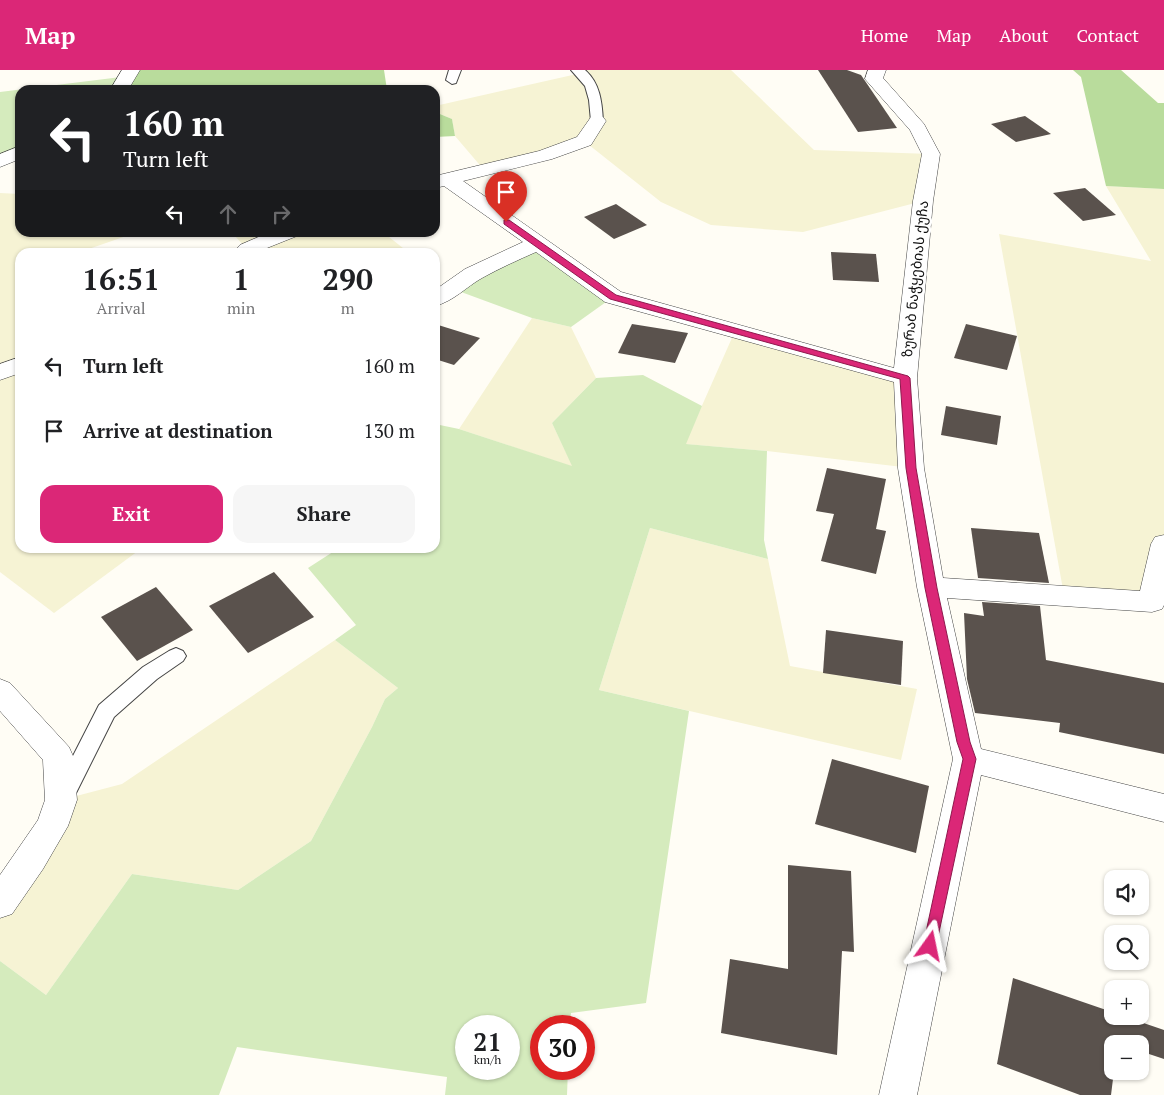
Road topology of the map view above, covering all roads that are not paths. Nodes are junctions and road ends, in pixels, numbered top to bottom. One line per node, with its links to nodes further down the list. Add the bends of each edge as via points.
1 (131, 70): 4 (street)
2 (577, 70): 5 (lane, via 592,85)
3 (877, 70): 13 (street, ზურაბ ნაჭყებიას ქუჩა, via 874,79 918,128 931,154 923,201)
4 (122, 85)
5 (598, 121): 6 (street, via 584,141 545,155)
6 (441, 180): 8 (street)
7 (278, 237): 9 (street)
8 (536, 244): 10 (street, via 473,274); 13 (street, via 613,297)
9 (252, 248)
10 (440, 296)
11 (15, 366): 12 (street)
12 (0, 373)
13 (905, 378): 15 (street, ზურაბ ნაჭყებიას ქუჩა, via 911,468)
14 (1164, 544): 15 (street, via 1152,602)
15 (931, 588): 18 (street, ზურაბ ნაჭყებიას ქუჩა)
16 (176, 656): 19 (lane, via 150,673 106,712)
17 (0, 691): 19 (street, via 58,756)
18 (969, 759): 20 (street); 22 (street, ზურაბ ნაჭყებიას ქუჩა)
19 (61, 800): 21 (street, via 52,826)
20 (1164, 808)
21 (0, 903)
22 (898, 1095)

